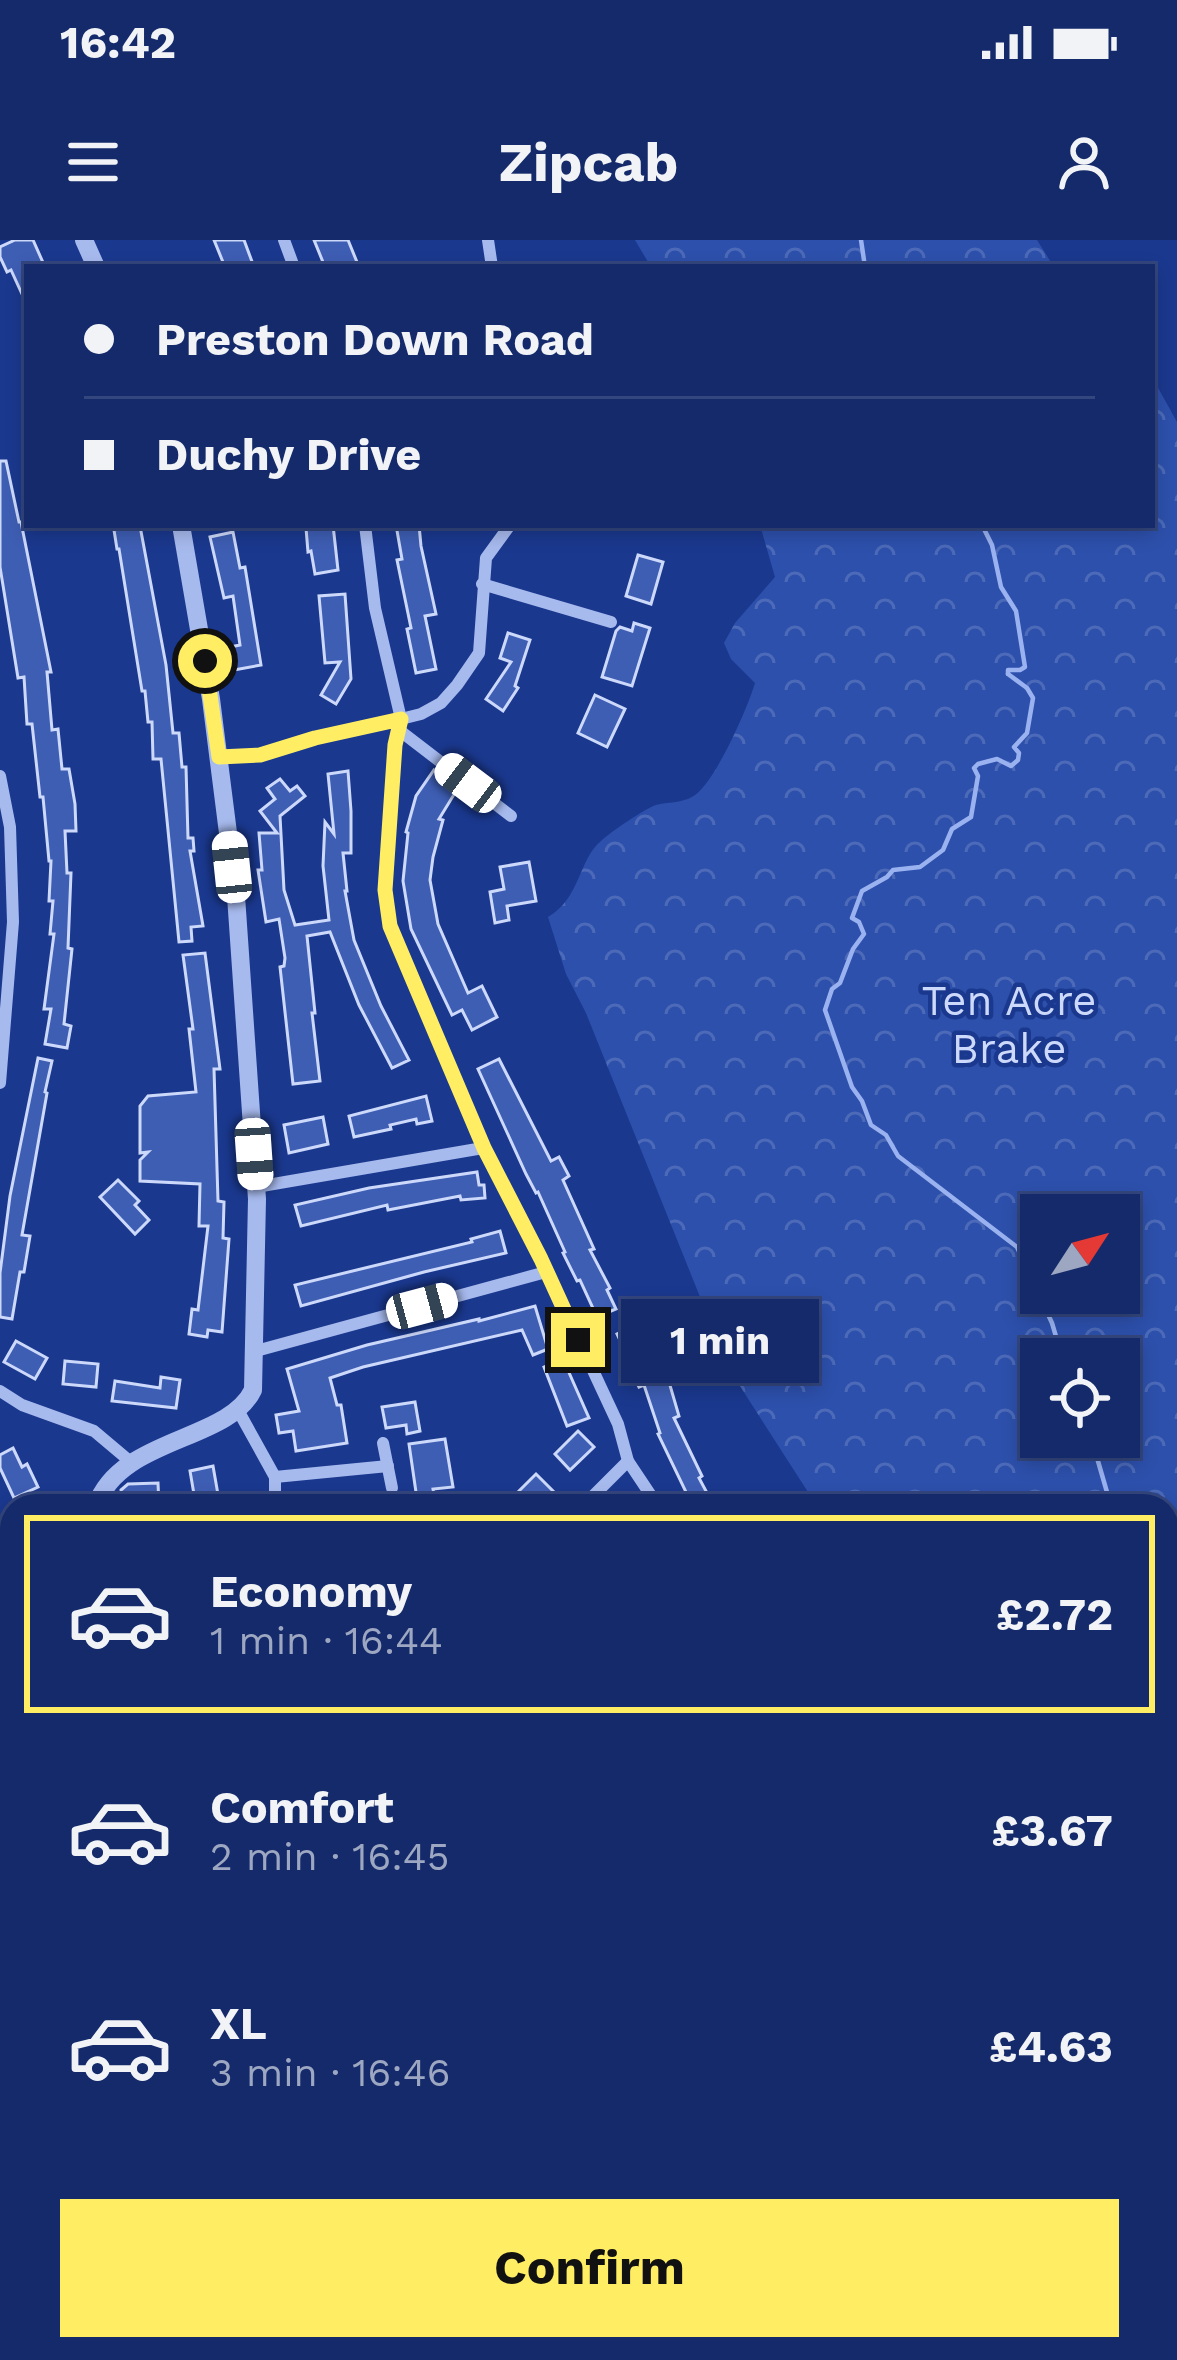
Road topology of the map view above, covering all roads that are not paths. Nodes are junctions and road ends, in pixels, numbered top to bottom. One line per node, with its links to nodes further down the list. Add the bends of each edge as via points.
1 (181, 528): 7 (street)
2 (365, 528): 6 (street)
3 (508, 528): 4 (street, via 486,558)
4 (482, 584): 5 (street); 6 (street, via 479,653 441,703)
5 (611, 622)
6 (400, 724): 7 (street); 10 (street); 12 (street, via 385,890 390,926)
7 (219, 757): 13 (street)
8 (0, 776): 9 (street)
9 (2, 797): 11 (street, via 13,922)
10 (511, 816)
11 (0, 1084)
12 (484, 1148): 13 (street); 14 (street)
13 (256, 1187): 15 (street)
14 (546, 1272): 15 (street); 19 (street)
15 (256, 1351): 17 (street, via 253,1390)
16 (0, 1391): 20 (street, via 94,1430)
17 (238, 1412): 20 (street); 22 (street)
18 (382, 1443): 21 (street)
19 (628, 1461): 26 (street); 27 (street)
20 (132, 1463): 24 (street)
21 (388, 1466): 22 (street); 23 (street)
22 (275, 1477): 25 (street)
23 (392, 1488)
24 (102, 1494)
25 (275, 1494)
26 (595, 1494)
27 (650, 1494)

